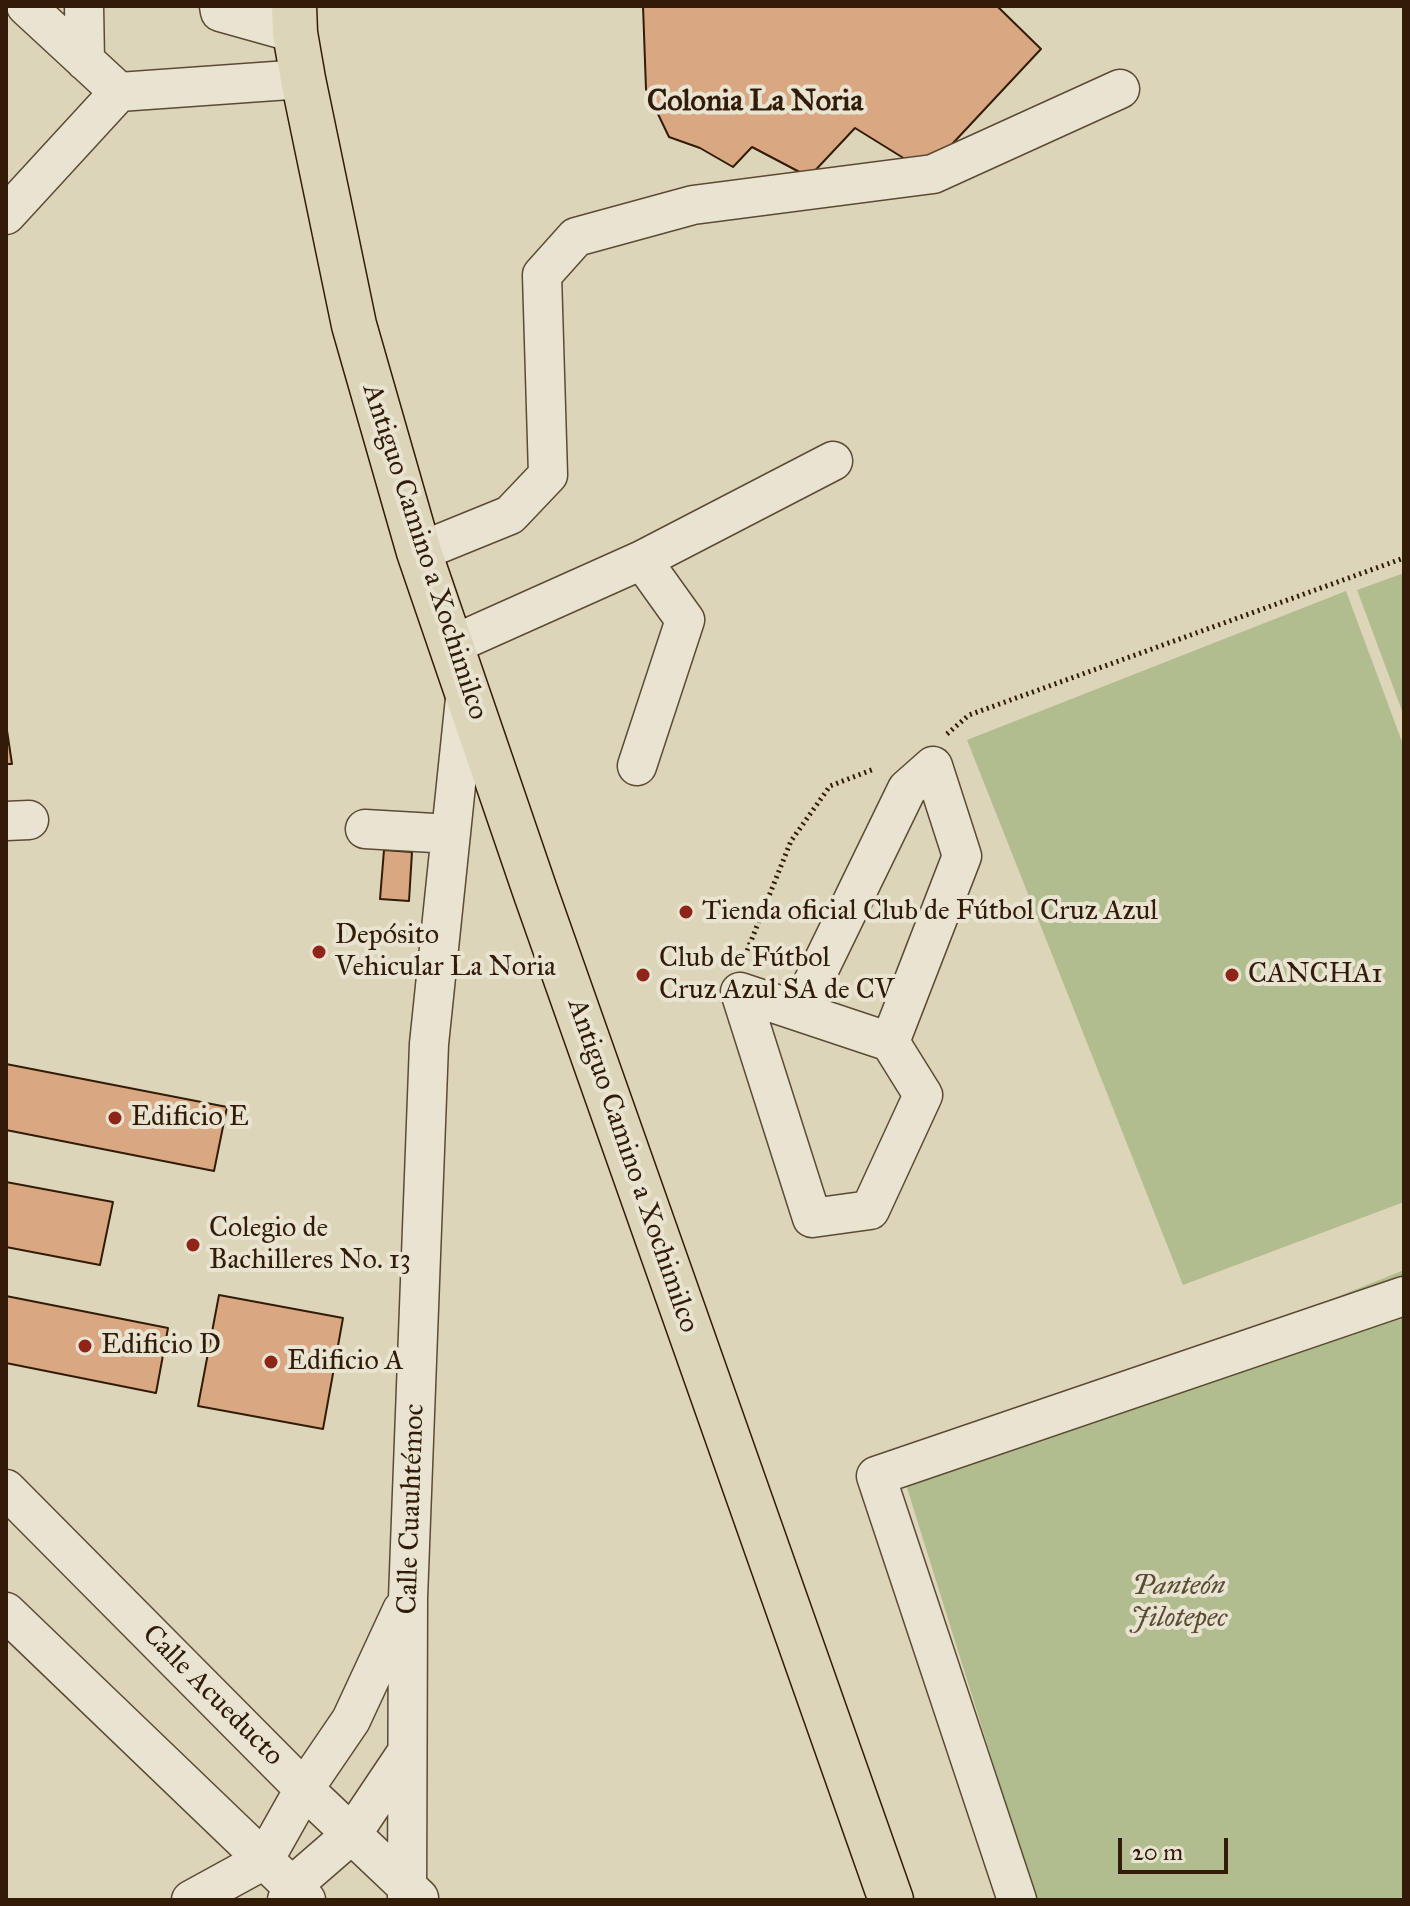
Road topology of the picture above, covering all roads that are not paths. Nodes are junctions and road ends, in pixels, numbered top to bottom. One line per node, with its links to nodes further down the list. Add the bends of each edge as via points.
1 (26, 6): 5 (street)
2 (84, 6): 5 (street)
3 (219, 6): 4 (street, via 220,12)
4 (295, 20): 6 (main road, Antiguo Camino a Xochimilco)
5 (85, 61): 8 (street)
6 (303, 79): 8 (street); 11 (main road, Antiguo Camino a Xochimilco, via 354,325)
7 (1120, 89): 11 (street, via 933,174 693,205 576,237 542,275 548,475 510,515)
8 (119, 92): 9 (street)
9 (6, 215)
10 (833, 461): 12 (street)
11 (419, 552): 13 (main road, Antiguo Camino a Xochimilco)
12 (642, 560): 13 (street); 15 (street, via 685,620)
13 (452, 645): 14 (main road, Antiguo Camino a Xochimilco)
14 (466, 688): 17 (street, Calle Cuauhtémoc); 31 (main road, Antiguo Camino a Xochimilco)
15 (637, 766)
16 (365, 829): 17 (street)
17 (451, 834): 22 (street, Calle Cuauhtémoc, via 429,1044)
18 (799, 1011): 19 (street); 19 (street, via 740,992 812,1218 870,1210 923,1095); 19 (street, via 907,789 933,766 962,856)
19 (890, 1042)
20 (1404, 1296): 32 (street, via 876,1476)
21 (6, 1489): 25 (street, Calle Acueducto)
22 (408, 1598): 24 (street, Calle Cuauhtémoc); 25 (street, via 351,1720)
23 (8, 1625): 27 (street)
24 (407, 1752): 26 (street); 29 (street, Calle Cuauhtémoc)
25 (304, 1789): 26 (street, Calle Acueducto); 27 (street)
26 (352, 1834): 28 (street); 29 (street, Calle Acueducto)
27 (264, 1860): 28 (street); 30 (street)
28 (295, 1895)
29 (412, 1896)
30 (191, 1900)
31 (891, 1900)
32 (1017, 1900)

